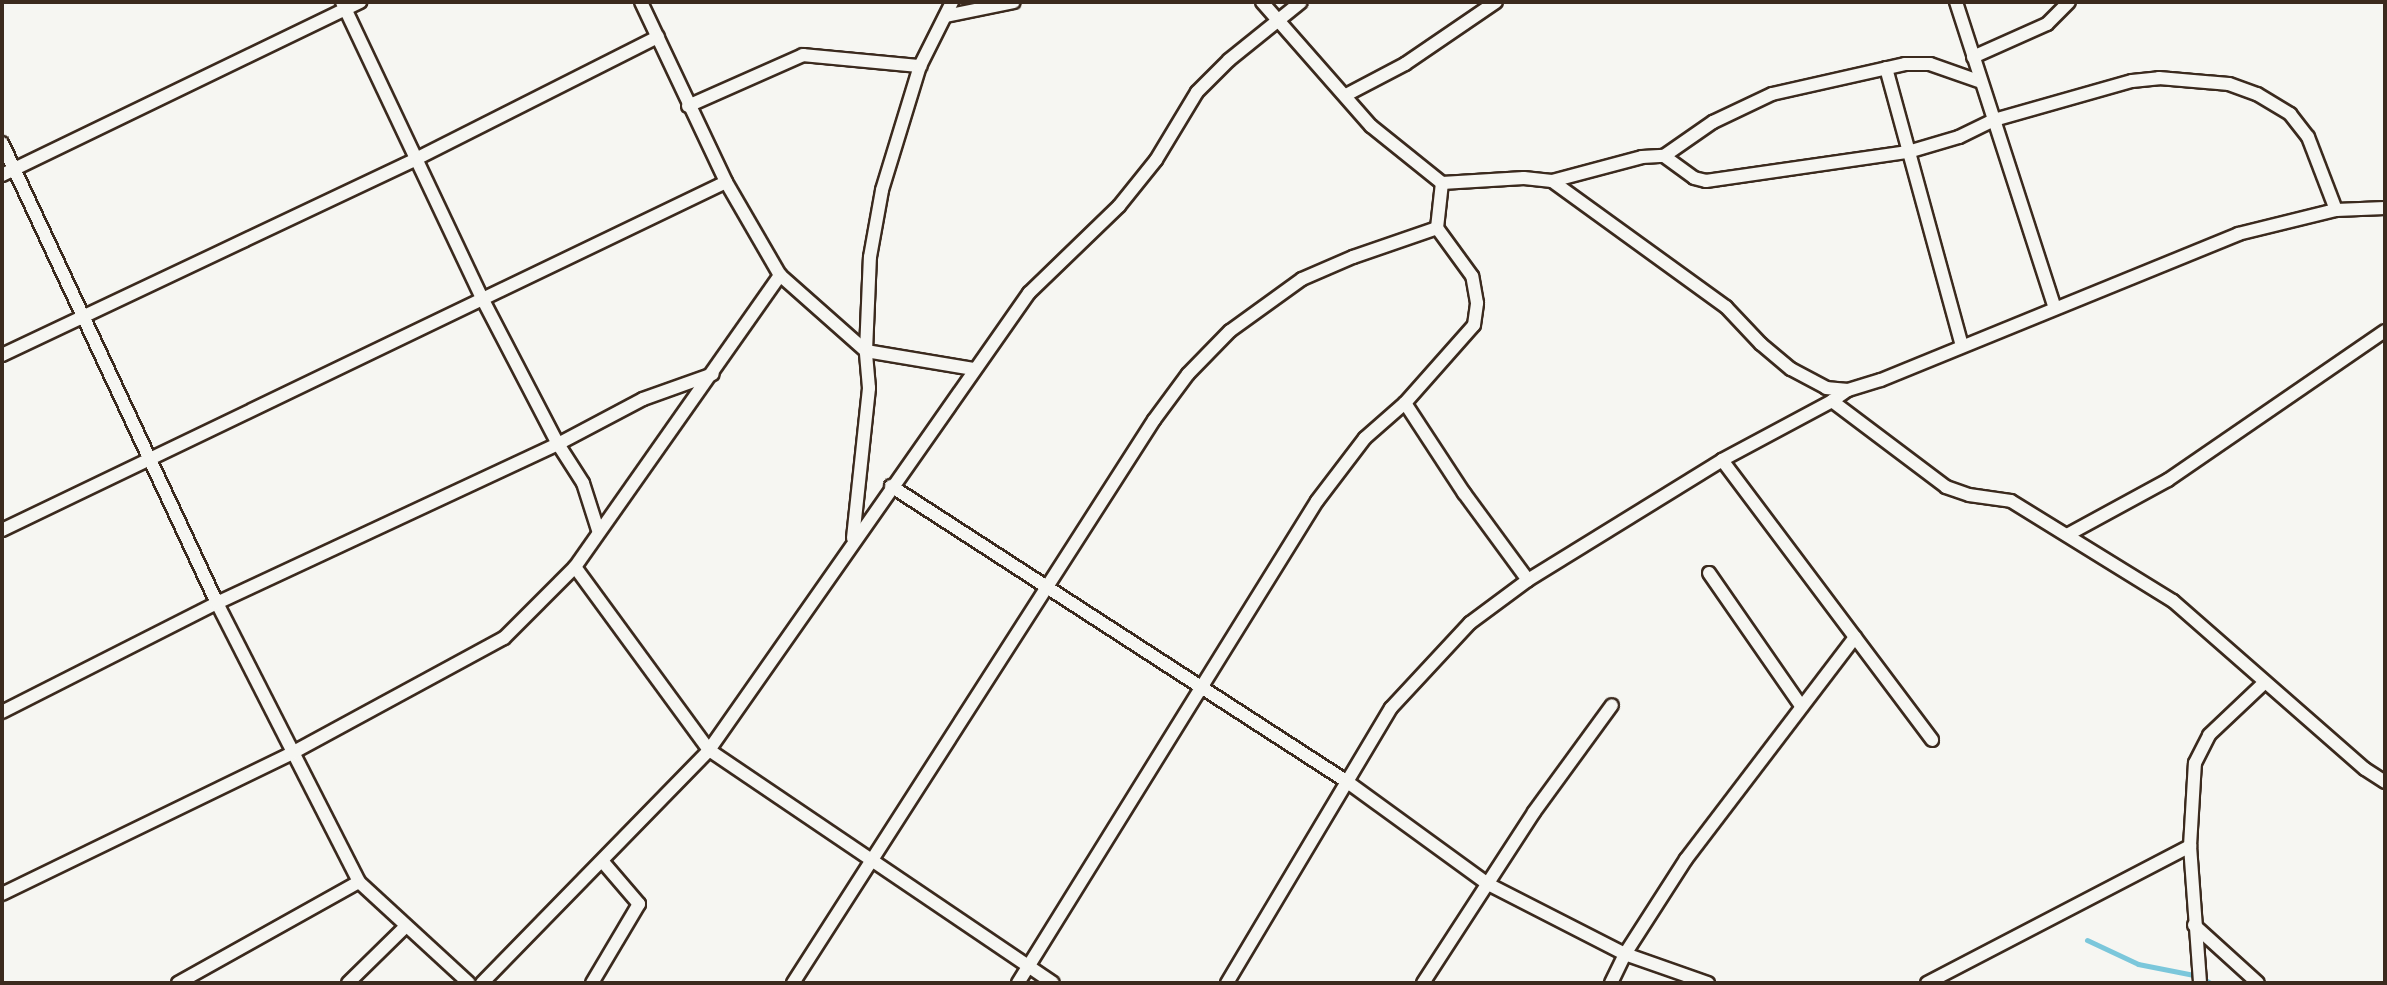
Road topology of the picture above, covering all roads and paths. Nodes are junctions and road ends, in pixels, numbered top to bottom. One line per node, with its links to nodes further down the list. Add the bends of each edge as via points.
1 (360, 2): 10 (street)
2 (641, 2): 13 (street)
3 (952, 2): 11 (street)
4 (1014, 2): 11 (street)
5 (1262, 2): 12 (street)
6 (1301, 2): 12 (street)
7 (1496, 2): 18 (street, via 1405,64)
8 (1956, 2): 14 (street)
9 (2069, 2): 14 (street, via 2047,24)
10 (344, 6): 24 (street); 25 (street)
11 (946, 16): 15 (street)
12 (1276, 22): 18 (street); 40 (street, via 1197,92 1147,172 1029,293)
13 (658, 37): 19 (street); 24 (street)
14 (1973, 57): 17 (street)
15 (920, 66): 19 (street, via 803,55); 38 (street, via 882,190 870,257)
16 (1886, 68): 17 (street, via 1930,64); 22 (street); 23 (street, via 1772,94 1713,122)
17 (1981, 82): 20 (street)
18 (1346, 95): 28 (street, via 1371,126)
19 (688, 106): 27 (street)
20 (1994, 120): 22 (street); 29 (street, via 2132,81 2229,84 2290,114 2308,137); 34 (street)
21 (2, 143): 25 (street)
22 (1908, 152): 23 (street, via 1706,181); 37 (street)
23 (1664, 156): 26 (street, via 1609,163)
24 (416, 159): 33 (street); 35 (street)
25 (8, 172): 35 (street)
26 (1552, 181): 28 (street); 42 (street, via 1726,307 1791,369 1826,388)
27 (726, 182): 32 (street); 33 (street)
28 (1442, 183): 31 (street)
29 (2336, 210): 30 (street); 34 (street, via 2238,234)
30 (2384, 210)
31 (1437, 228): 44 (street, via 1472,276 1474,325); 56 (street, via 1302,279 1230,331 1188,374 1154,420)
32 (780, 275): 38 (street); 41 (street)
33 (483, 300): 45 (street); 46 (street)
34 (2055, 308): 37 (street)
35 (81, 316): 39 (street); 46 (street)
36 (2385, 331): 51 (street, via 2168,480)
37 (1962, 346): 42 (street)
38 (866, 351): 40 (street); 52 (street, via 868,419)
39 (2, 355)
40 (974, 369): 48 (street)
41 (713, 374): 45 (street, via 643,399); 50 (street)
42 (1848, 390): 43 (street)
43 (1832, 401): 47 (street); 51 (street, via 1946,487 2011,501)
44 (1405, 403): 55 (street); 60 (street, via 1365,438 1317,501)
45 (558, 444): 50 (street, via 583,483); 57 (street)
46 (151, 456): 49 (street); 57 (street)
47 (1722, 460): 55 (street); 58 (street)
48 (891, 486): 52 (street); 56 (street)
49 (2, 530)
50 (598, 530): 53 (street)
51 (2067, 535): 59 (street, via 2173,601)
52 (852, 541): 65 (street)
53 (575, 567): 65 (street); 66 (street, via 504,638)
54 (1709, 573): 62 (street)
55 (1528, 580): 67 (street, via 1470,623 1428,665 1391,708)
56 (1047, 588): 60 (street); 70 (street)
57 (217, 603): 63 (street); 66 (street)
58 (1855, 637): 62 (street); 64 (street)
59 (2265, 682): 68 (street); 69 (street, via 2209,735 2195,763)
60 (1200, 686): 67 (street); 78 (street)
61 (1612, 705): 73 (street)
62 (1801, 706): 77 (street, via 1686,859)
63 (2, 712)
64 (1932, 740)
65 (709, 750): 70 (street); 71 (street)
66 (292, 753): 72 (street); 74 (street)
67 (1346, 781): 73 (street); 87 (street)
68 (2385, 782)
69 (2190, 846): 75 (street); 91 (street)
70 (874, 859): 78 (street); 84 (street)
71 (603, 862): 82 (street); 83 (street, via 639,904)
72 (359, 882): 76 (street); 79 (street)
73 (1488, 884): 77 (street); 88 (street)
74 (2, 894)
75 (2194, 925): 92 (street); 93 (street)
76 (405, 927): 80 (street); 81 (street)
77 (1625, 954): 89 (street); 90 (street)
78 (1030, 966): 85 (street); 86 (street)
79 (178, 983)
80 (348, 983)
81 (469, 983)
82 (482, 983)
83 (592, 983)
84 (793, 983)
85 (1018, 983)
86 (1053, 983)
87 (1227, 983)
88 (1423, 983)
89 (1611, 983)
90 (1708, 983)
91 (1927, 983)
92 (2200, 983)
93 (2258, 983)

